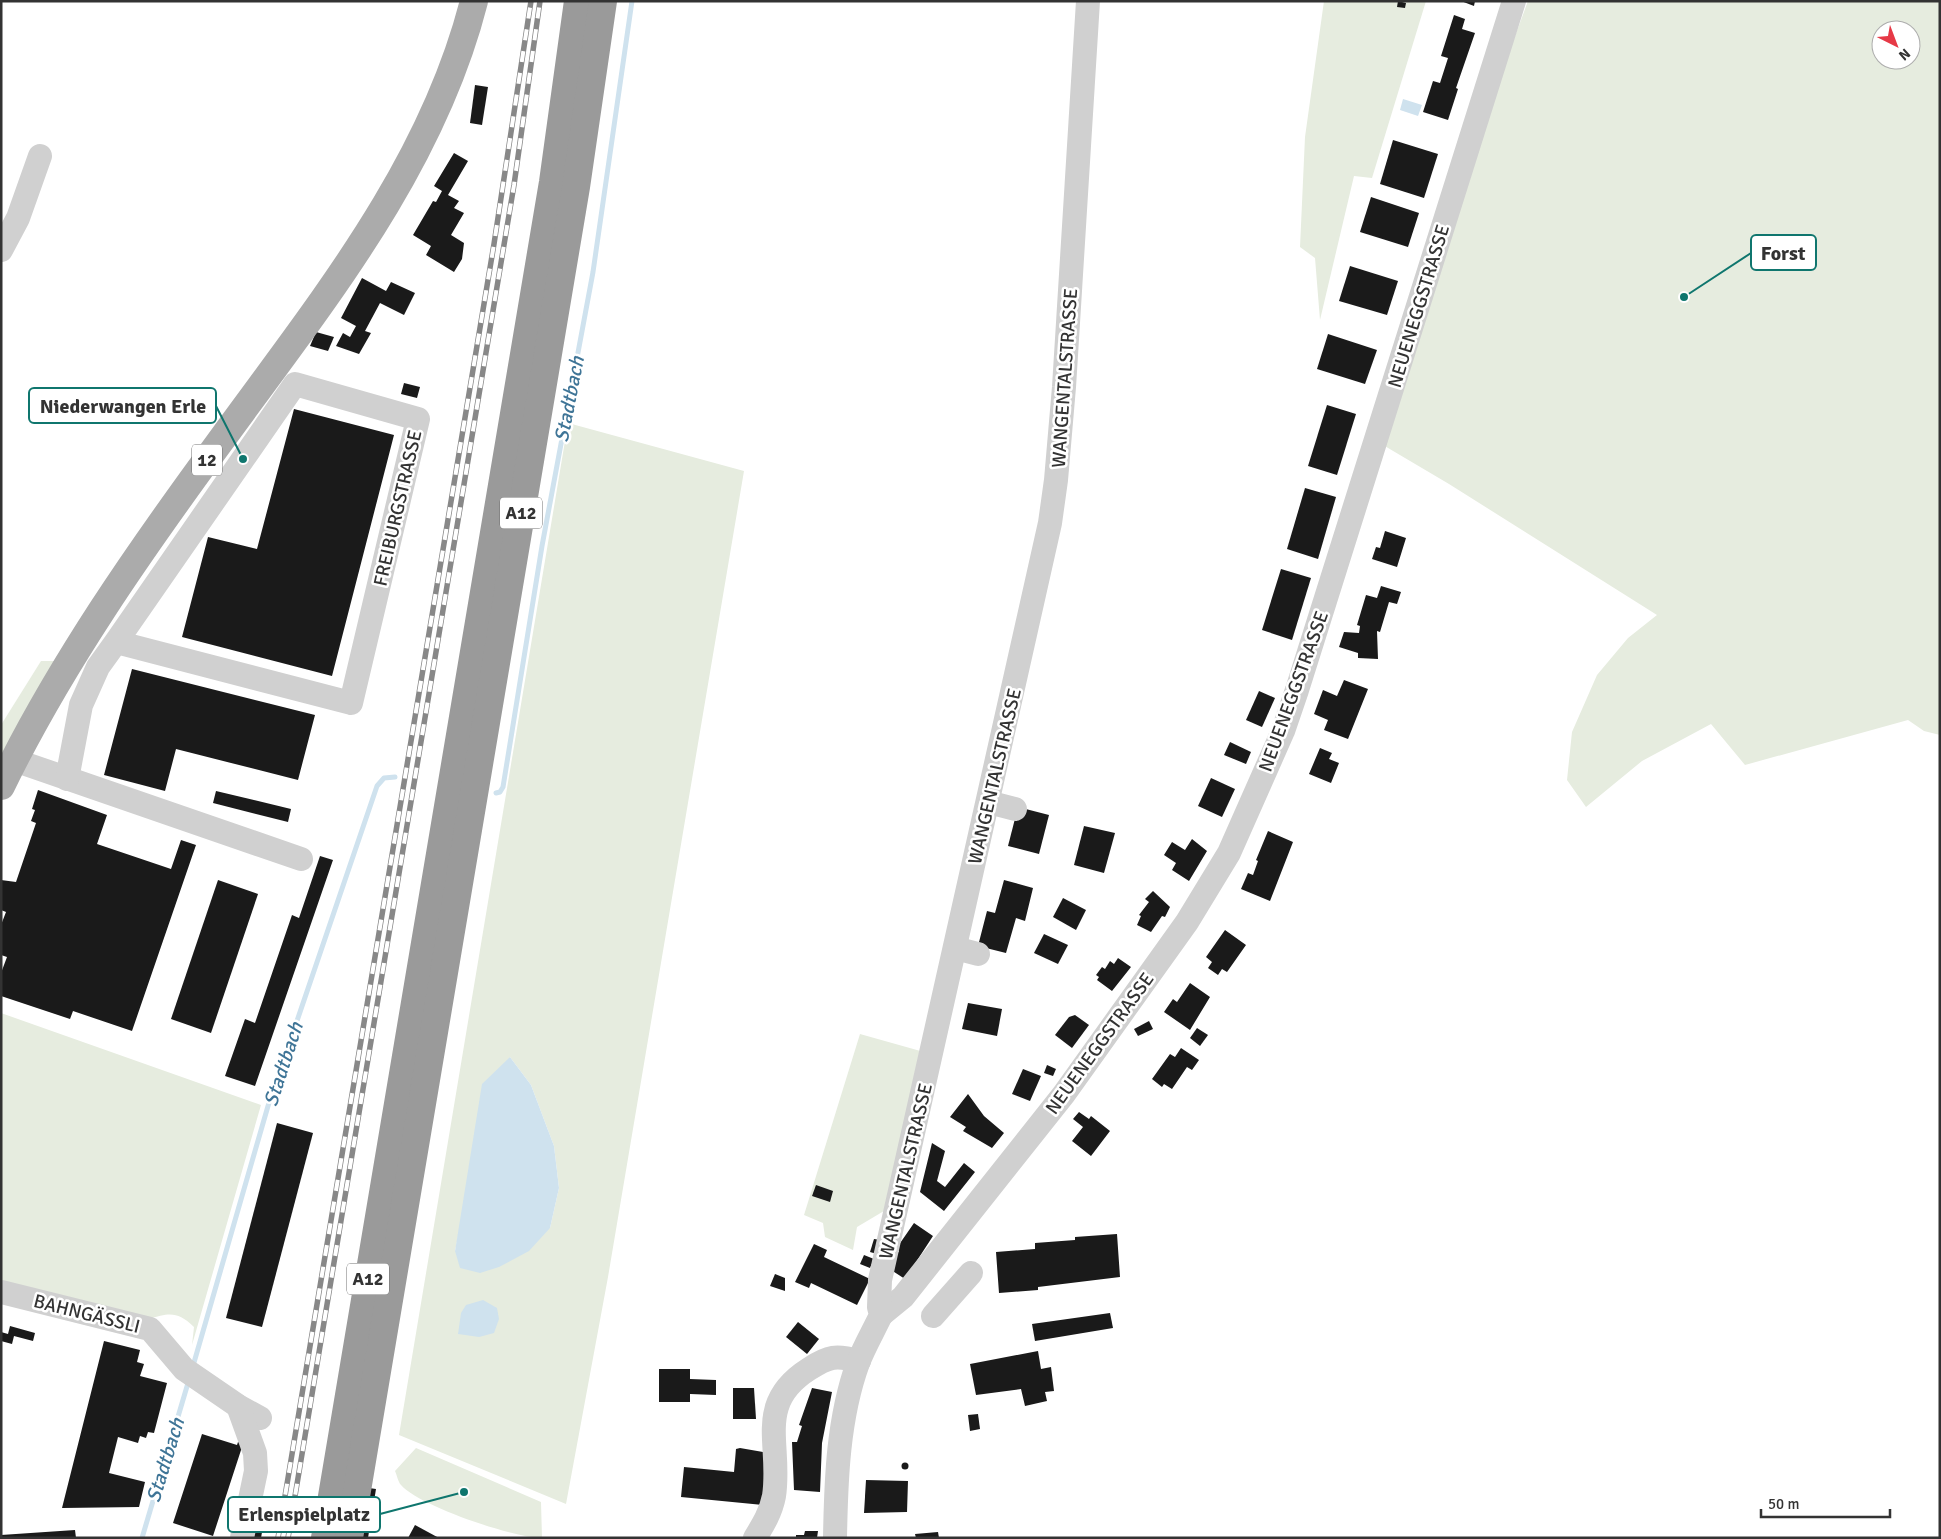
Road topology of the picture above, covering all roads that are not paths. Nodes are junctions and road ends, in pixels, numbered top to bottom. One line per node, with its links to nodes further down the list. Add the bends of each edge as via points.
1 (474, 1): 9 (main road, 12, via 440,100 381,215 320,307 127,574 58,682)
2 (578, 1): 25 (highway, A12, via 551,192)
3 (603, 1): 26 (highway, A12, via 574,197)
4 (1088, 1): 12 (street, WANGENTALSTRASSE, via 1056,480 1041,566)
5 (1514, 1): 19 (street, NEUENEGGSTRASSE, via 1297,690 1283,731 1228,853 1187,922 1064,1094 903,1297)
6 (40, 156): 7 (street, via 18,218)
7 (1, 250)
8 (116, 642): 8 (street, FREIBURGSTRASSE, via 295,384 418,419 351,703); 10 (street, FREIBURGSTRASSE, via 98,667 81,705)
9 (14, 760): 10 (street); 11 (main road, 12)
10 (67, 779): 14 (street)
11 (1, 786)
12 (988, 802): 13 (street); 15 (street, WANGENTALSTRASSE)
13 (1015, 809)
14 (302, 859)
15 (955, 948): 16 (street); 19 (street, WANGENTALSTRASSE, via 880,1280)
16 (978, 954)
17 (971, 1273): 20 (street)
18 (1, 1292): 22 (street, BAHNGÄSSLI, via 150,1329 184,1369)
19 (881, 1314): 21 (street, WANGENTALSTRASSE)
20 (933, 1316)
21 (859, 1361): 27 (street, via 832,1357 795,1377 782,1392 774,1420 774,1496 768,1516); 28 (street, WANGENTALSTRASSE, via 842,1429)
22 (238, 1406): 23 (street, BAHNGÄSSLI); 24 (street, via 255,1453 256,1471)
23 (260, 1418)
24 (242, 1538)
25 (325, 1538)
26 (349, 1538)
27 (755, 1538)
28 (835, 1538)

